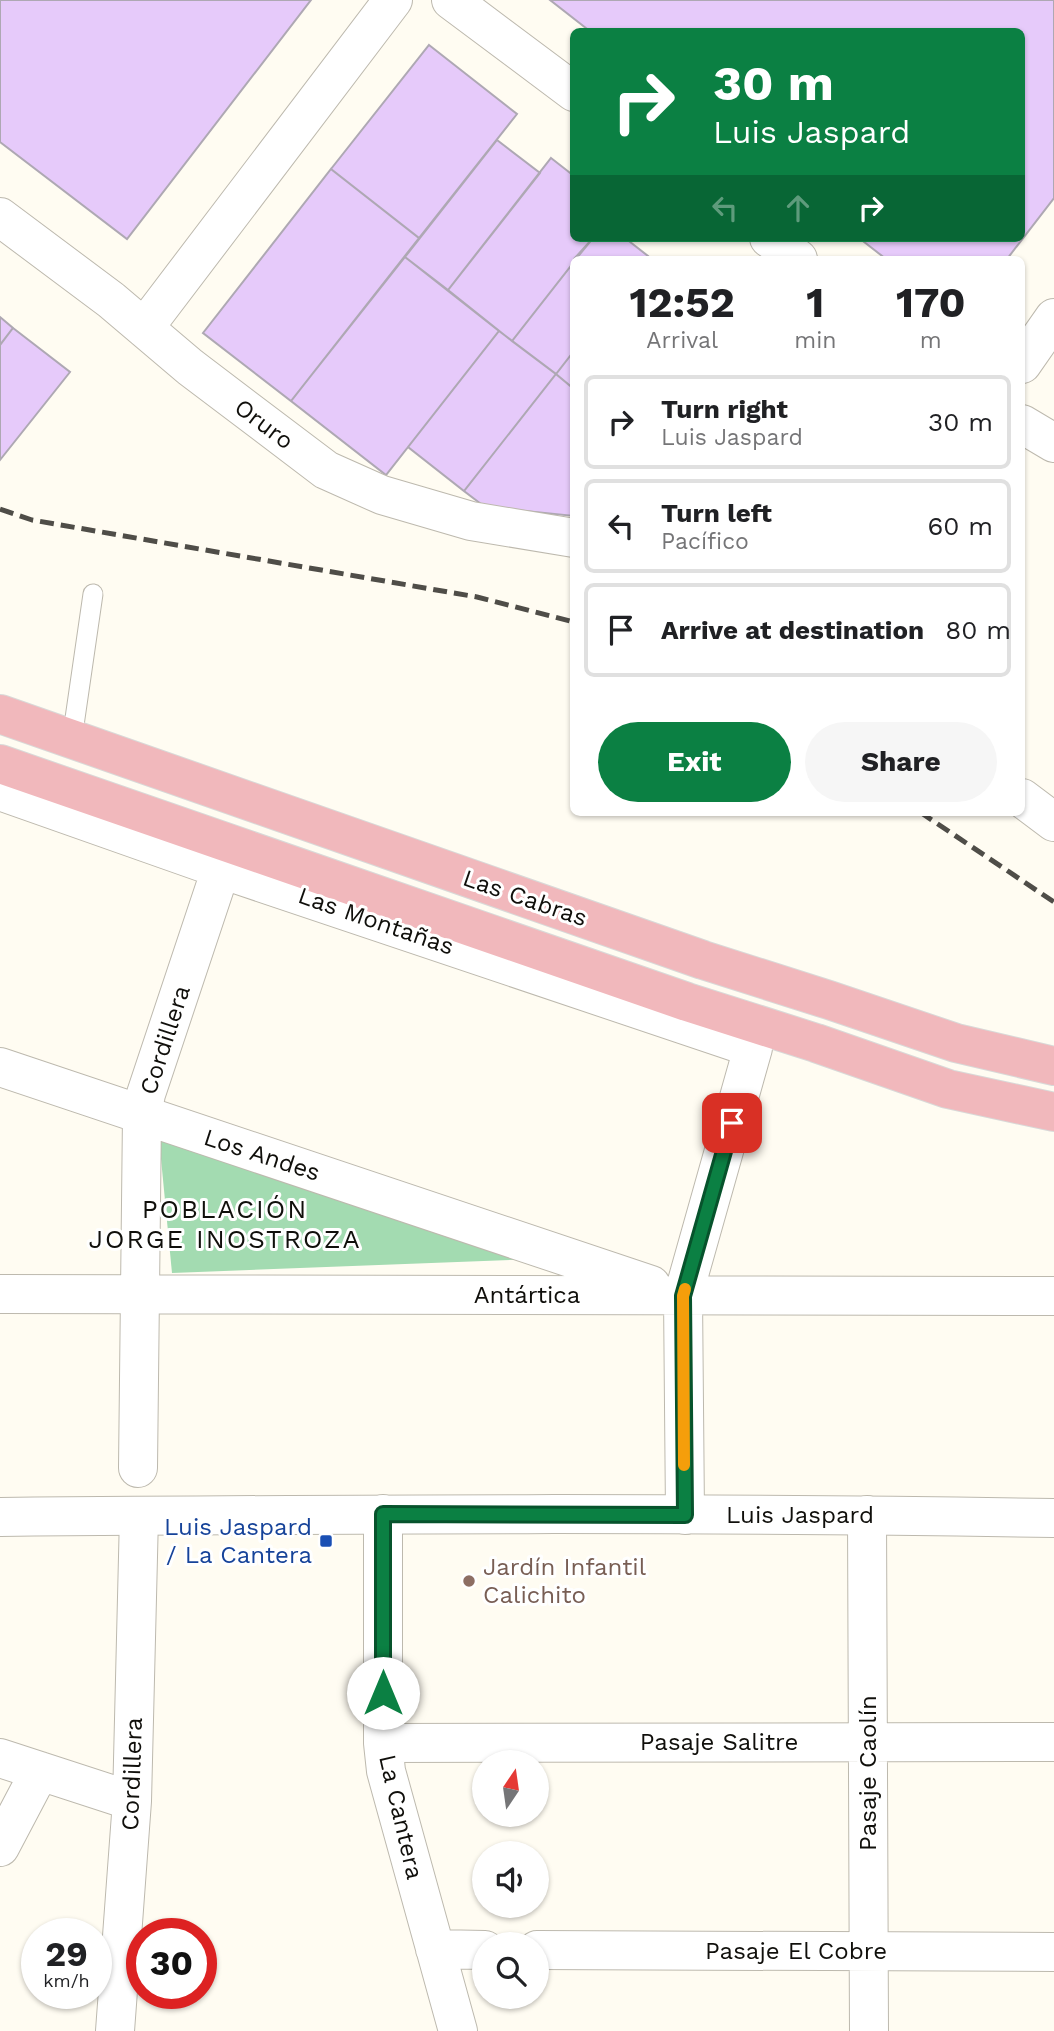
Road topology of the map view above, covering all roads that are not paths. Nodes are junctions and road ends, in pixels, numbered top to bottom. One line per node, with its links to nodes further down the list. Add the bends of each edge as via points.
1 (393, 0): 8 (street)
2 (452, 0): 3 (street)
3 (570, 89)
4 (0, 217): 8 (street, Oruro)
5 (774, 242): 6 (street)
6 (793, 256)
7 (1054, 318): 9 (street)
8 (144, 328): 12 (street, Oruro, via 326,470 382,495 471,520)
9 (1025, 360)
10 (1025, 426): 11 (street)
11 (1054, 443)
12 (570, 537)
13 (93, 594): 15 (lane)
14 (0, 714): 15 (main road, Las Cabras)
15 (72, 739): 21 (main road, Las Cabras, via 703,960 956,1043)
16 (0, 764): 23 (main road, Las Cabras, via 948,1089)
17 (0, 791): 20 (street, Las Montañas)
18 (1025, 800): 19 (street)
19 (1054, 822)
20 (221, 869): 24 (street, Cordillera); 27 (street, Las Montañas, via 752,1048)
21 (1054, 1066)
22 (0, 1067): 24 (street, Los Andes)
23 (1054, 1112)
24 (142, 1115): 26 (street, Cordillera); 27 (street, Los Andes)
25 (0, 1294): 26 (street, Antártica)
26 (140, 1295): 27 (street, Antártica); 29 (street, Cordillera)
27 (683, 1296): 28 (street, Antártica); 31 (street)
28 (1054, 1296)
29 (138, 1468)
30 (383, 1514): 31 (street, Luis Jaspard); 33 (street, Luis Jaspard); 36 (street, La Cantera)
31 (685, 1515): 32 (street, Luis Jaspard)
32 (867, 1515): 35 (street, Luis Jaspard); 37 (street, Pasaje Caolín)
33 (139, 1516): 34 (street, Luis Jaspard); 41 (street, Cordillera)
34 (0, 1517)
35 (1054, 1518)
36 (383, 1742): 37 (street, Pasaje Salitre); 43 (street, La Cantera, via 393,1802)
37 (868, 1742): 38 (street, Pasaje Salitre); 46 (street, Pasaje Caolín)
38 (1054, 1742)
39 (0, 1758): 40 (street)
40 (40, 1770): 41 (street); 42 (street)
41 (132, 1801): 48 (street, Cordillera)
42 (0, 1847)
43 (435, 1949): 44 (street); 49 (street, La Cantera)
44 (472, 1950)
45 (549, 1950): 46 (street, Pasaje El Cobre)
46 (869, 1951): 47 (street, Pasaje El Cobre); 50 (street, Pasaje Caolín)
47 (1054, 1952)
48 (115, 2031)
49 (458, 2031)
50 (869, 2031)

